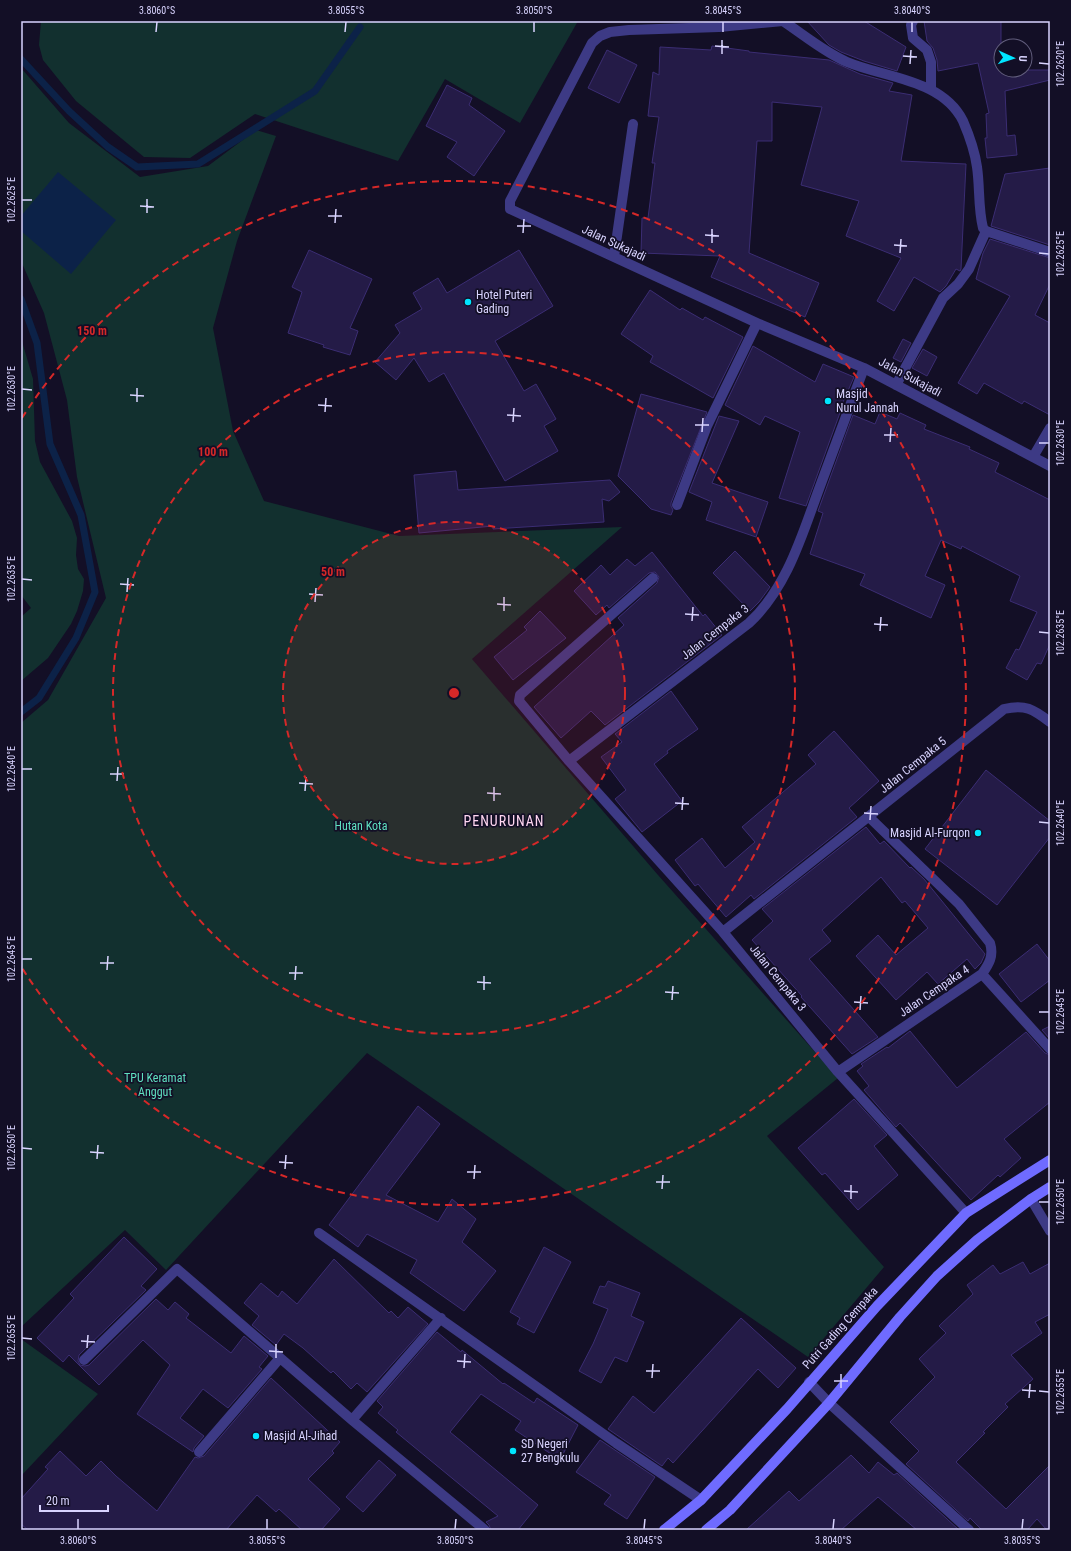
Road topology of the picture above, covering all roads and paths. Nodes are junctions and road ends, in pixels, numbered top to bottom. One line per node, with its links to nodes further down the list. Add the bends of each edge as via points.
1 (783, 21): 3 (street, via 848,62); 7 (street, Jalan Sukajadi, via 610,32 592,43 510,201 510,209)
2 (913, 21): 3 (street, via 913,38 927,50)
3 (931, 89): 5 (street, via 955,107 963,120 977,167 981,222)
4 (633, 124): 7 (street)
5 (986, 231): 6 (street); 10 (street, via 969,269 944,298)
6 (1050, 252)
7 (614, 257): 8 (street, Jalan Sukajadi)
8 (757, 323): 9 (street, Jalan Sukajadi); 14 (street, via 707,426)
9 (864, 368): 10 (street, Jalan Sukajadi); 17 (street, Jalan Cempaka 3, via 808,519 789,566 773,596 749,623)
10 (896, 385): 12 (street, Jalan Sukajadi)
11 (1050, 428): 12 (street)
12 (1033, 457): 13 (street, Jalan Sukajadi)
13 (1050, 466)
14 (677, 505)
15 (653, 578): 17 (street, Jalan Cempaka 3, via 520,695 519,701)
16 (1050, 722): 18 (street, Jalan Cempaka 5, via 1036,711 1017,706 1004,709)
17 (569, 761): 19 (street, Jalan Cempaka 3)
18 (869, 817): 19 (street, Jalan Cempaka 5); 20 (street, via 958,904 990,943 991,958)
19 (722, 932): 22 (street, Jalan Cempaka 3)
20 (982, 974): 21 (street, Jalan Cempaka 4); 22 (street, Jalan Cempaka 4)
21 (1050, 1049)
22 (838, 1072): 26 (street, Jalan Cempaka 3)
23 (1050, 1160): 26 (street, Putri Gading Cempaka)
24 (1050, 1187): 25 (street)
25 (1032, 1199): 27 (street); 33 (street, via 977,1240 937,1276)
26 (966, 1213): 32 (street, Putri Gading Cempaka)
27 (1050, 1231)
28 (319, 1233): 29 (street)
29 (441, 1318): 34 (street); 36 (street, via 616,1443)
30 (280, 1358): 31 (street, via 177,1269); 34 (street); 35 (street)
31 (84, 1360)
32 (809, 1382): 33 (street); 36 (street, Putri Gading Cempaka)
33 (828, 1403): 37 (street); 40 (street)
34 (352, 1420): 38 (street)
35 (199, 1452)
36 (701, 1500): 39 (street, Putri Gading Cempaka)
37 (711, 1529)
38 (485, 1530)
39 (664, 1530)
40 (969, 1530)

